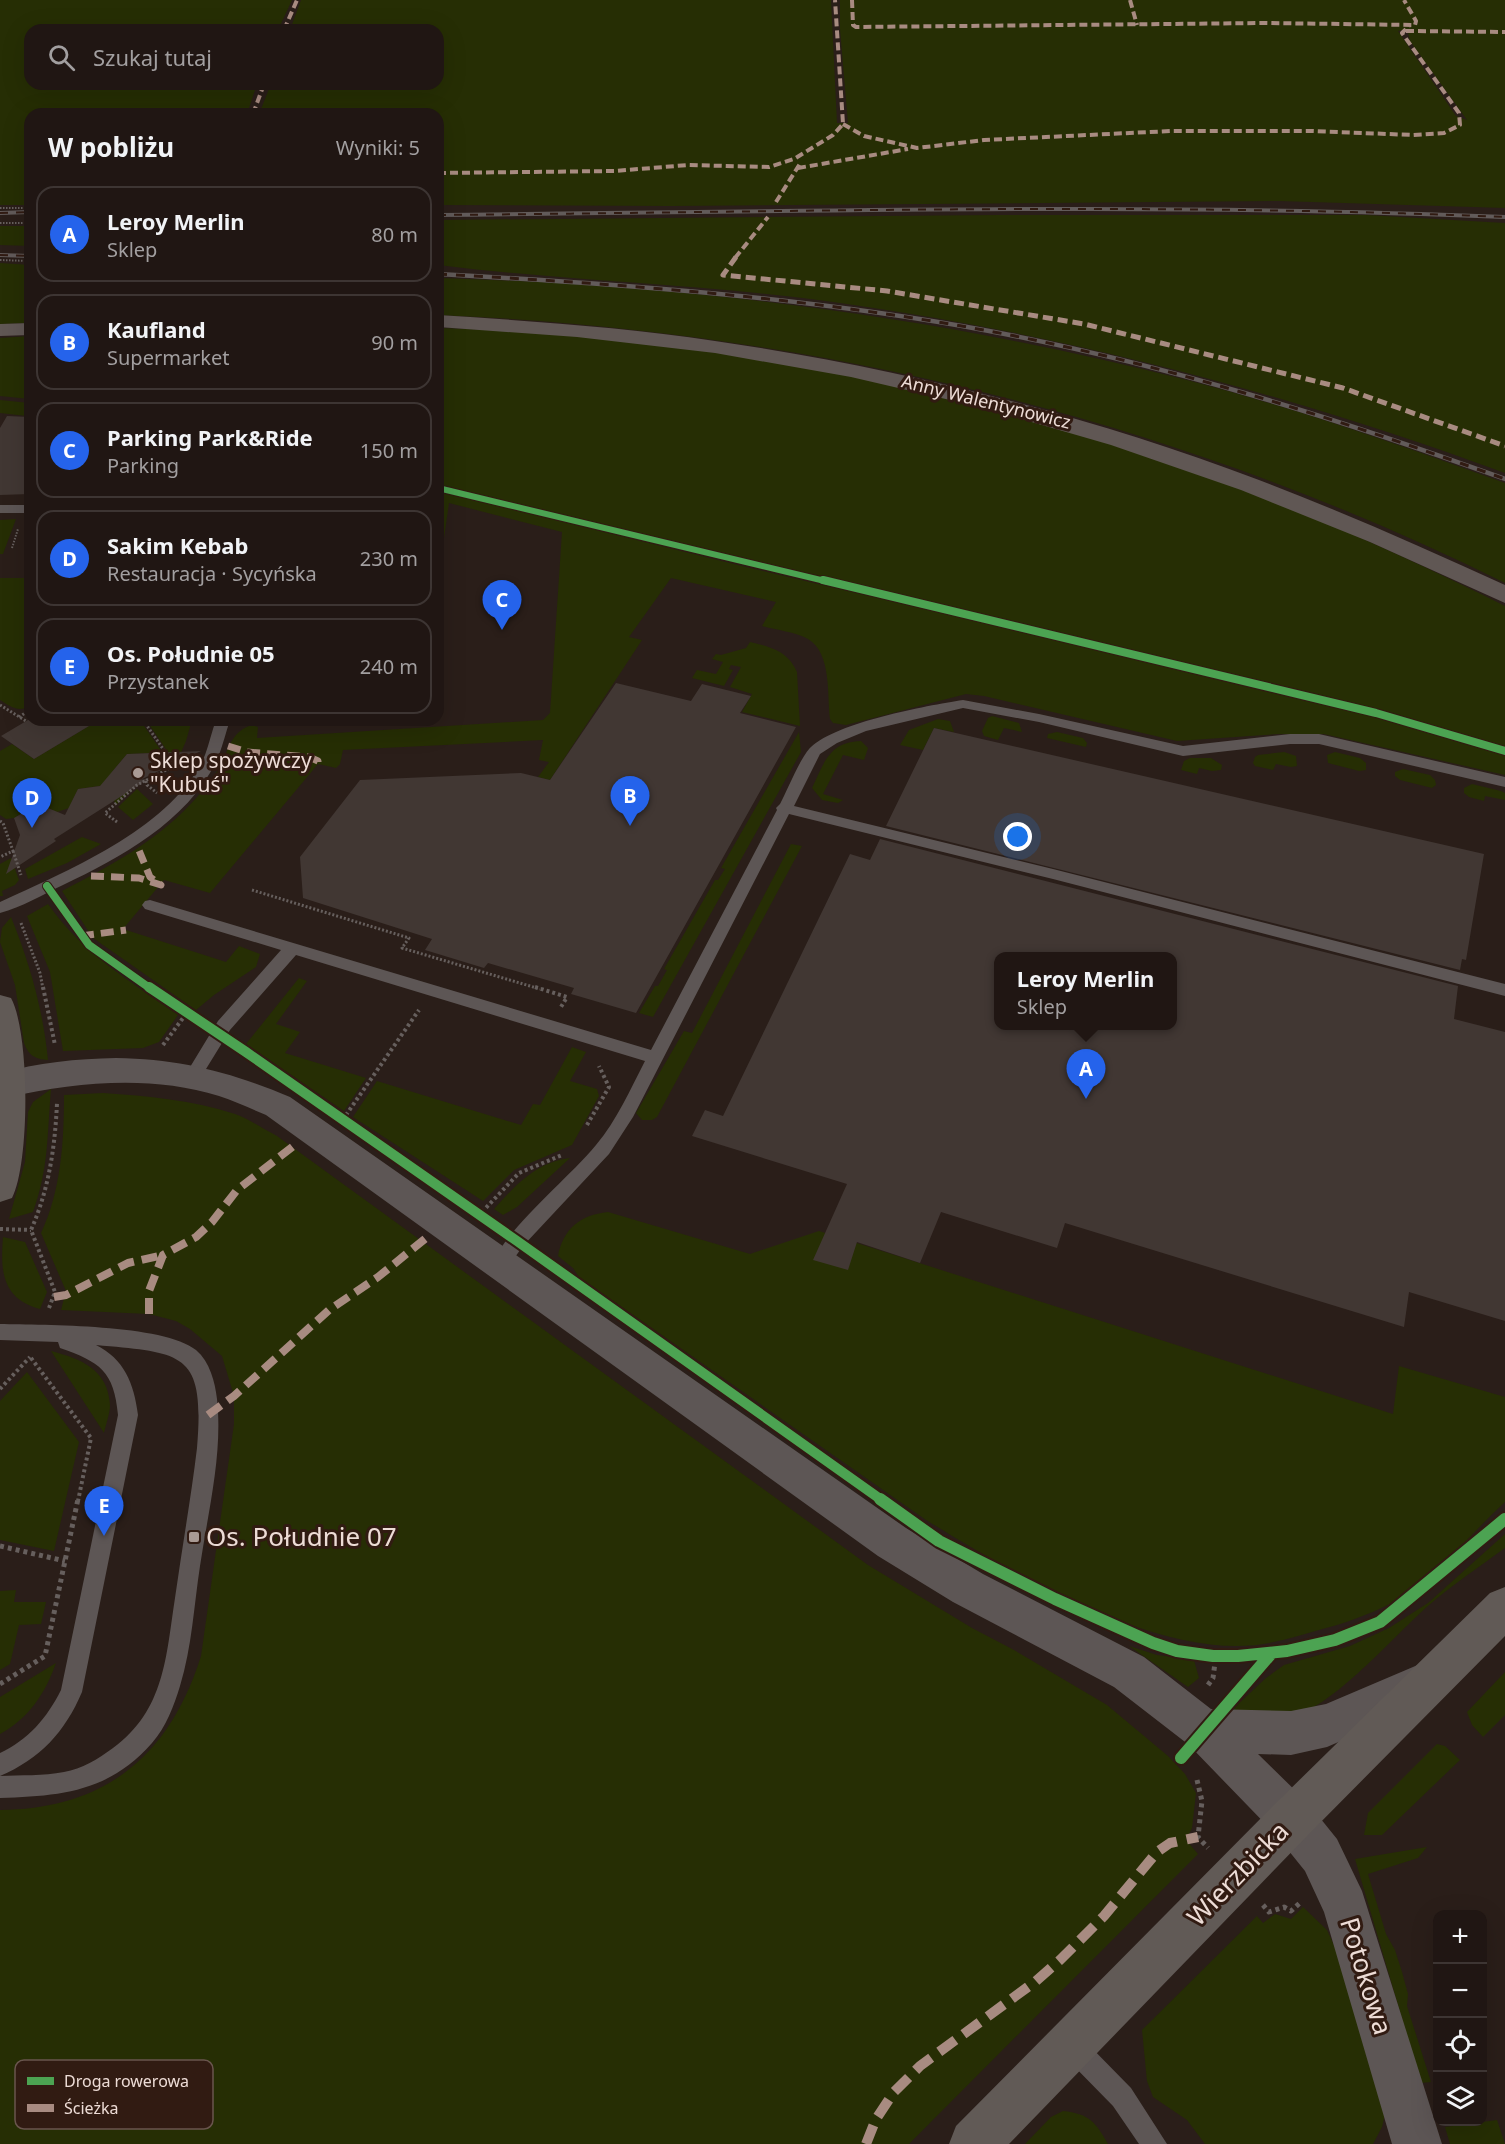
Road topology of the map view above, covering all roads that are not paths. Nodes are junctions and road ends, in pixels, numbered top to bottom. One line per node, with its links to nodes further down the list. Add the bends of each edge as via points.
1 (444, 321): 6 (main road, Anny Walentynowicz, via 573,330 704,345 836,366 978,398 1108,434 1250,483 1358,526)
2 (24, 329): 3 (main road)
3 (0, 330)
4 (0, 509): 5 (lane)
5 (24, 509)
6 (1505, 595)
7 (221, 726): 10 (lane, via 204,770 155,823 95,862)
8 (1505, 782): 9 (lane, via 1319,739 1183,751 963,704 861,728 832,740 815,751)
9 (783, 808): 13 (lane); 15 (lane)
10 (6, 905)
11 (150, 905): 12 (lane)
12 (292, 949): 15 (lane); 16 (lane, via 218,1034)
13 (1505, 990)
14 (0, 1006): 17 (street)
15 (655, 1058): 19 (lane, via 603,1149)
16 (192, 1077): 17 (street, Potokowa, via 86,1071); 19 (street, Potokowa, via 220,1083 278,1106)
17 (9, 1084): 18 (street, via 10,1122)
18 (0, 1188)
19 (501, 1263): 24 (street, Potokowa, via 892,1542 968,1588 1129,1672)
20 (0, 1332): 21 (lane)
21 (40, 1333): 25 (lane, via 93,1350 109,1361 123,1385 128,1415 70,1692 59,1717 44,1736 21,1756); 26 (lane, via 138,1341 184,1352 197,1364 205,1380 209,1431 176,1659 169,1689 149,1729 105,1767 75,1781)
22 (1505, 1607): 23 (street, Wierzbicka)
23 (1427, 1682): 24 (street, via 1327,1725 1291,1733); 27 (street, Wierzbicka)
24 (1204, 1730): 27 (street, Potokowa)
25 (0, 1765)
26 (0, 1787)
27 (1292, 1819): 28 (street, Wierzbicka); 31 (street, Potokowa, via 1321,1855 1346,1907)
28 (1072, 2046): 29 (street, Wierzbicka); 30 (lane, via 1122,2097)
29 (975, 2144)
30 (1154, 2144)
31 (1417, 2144)

